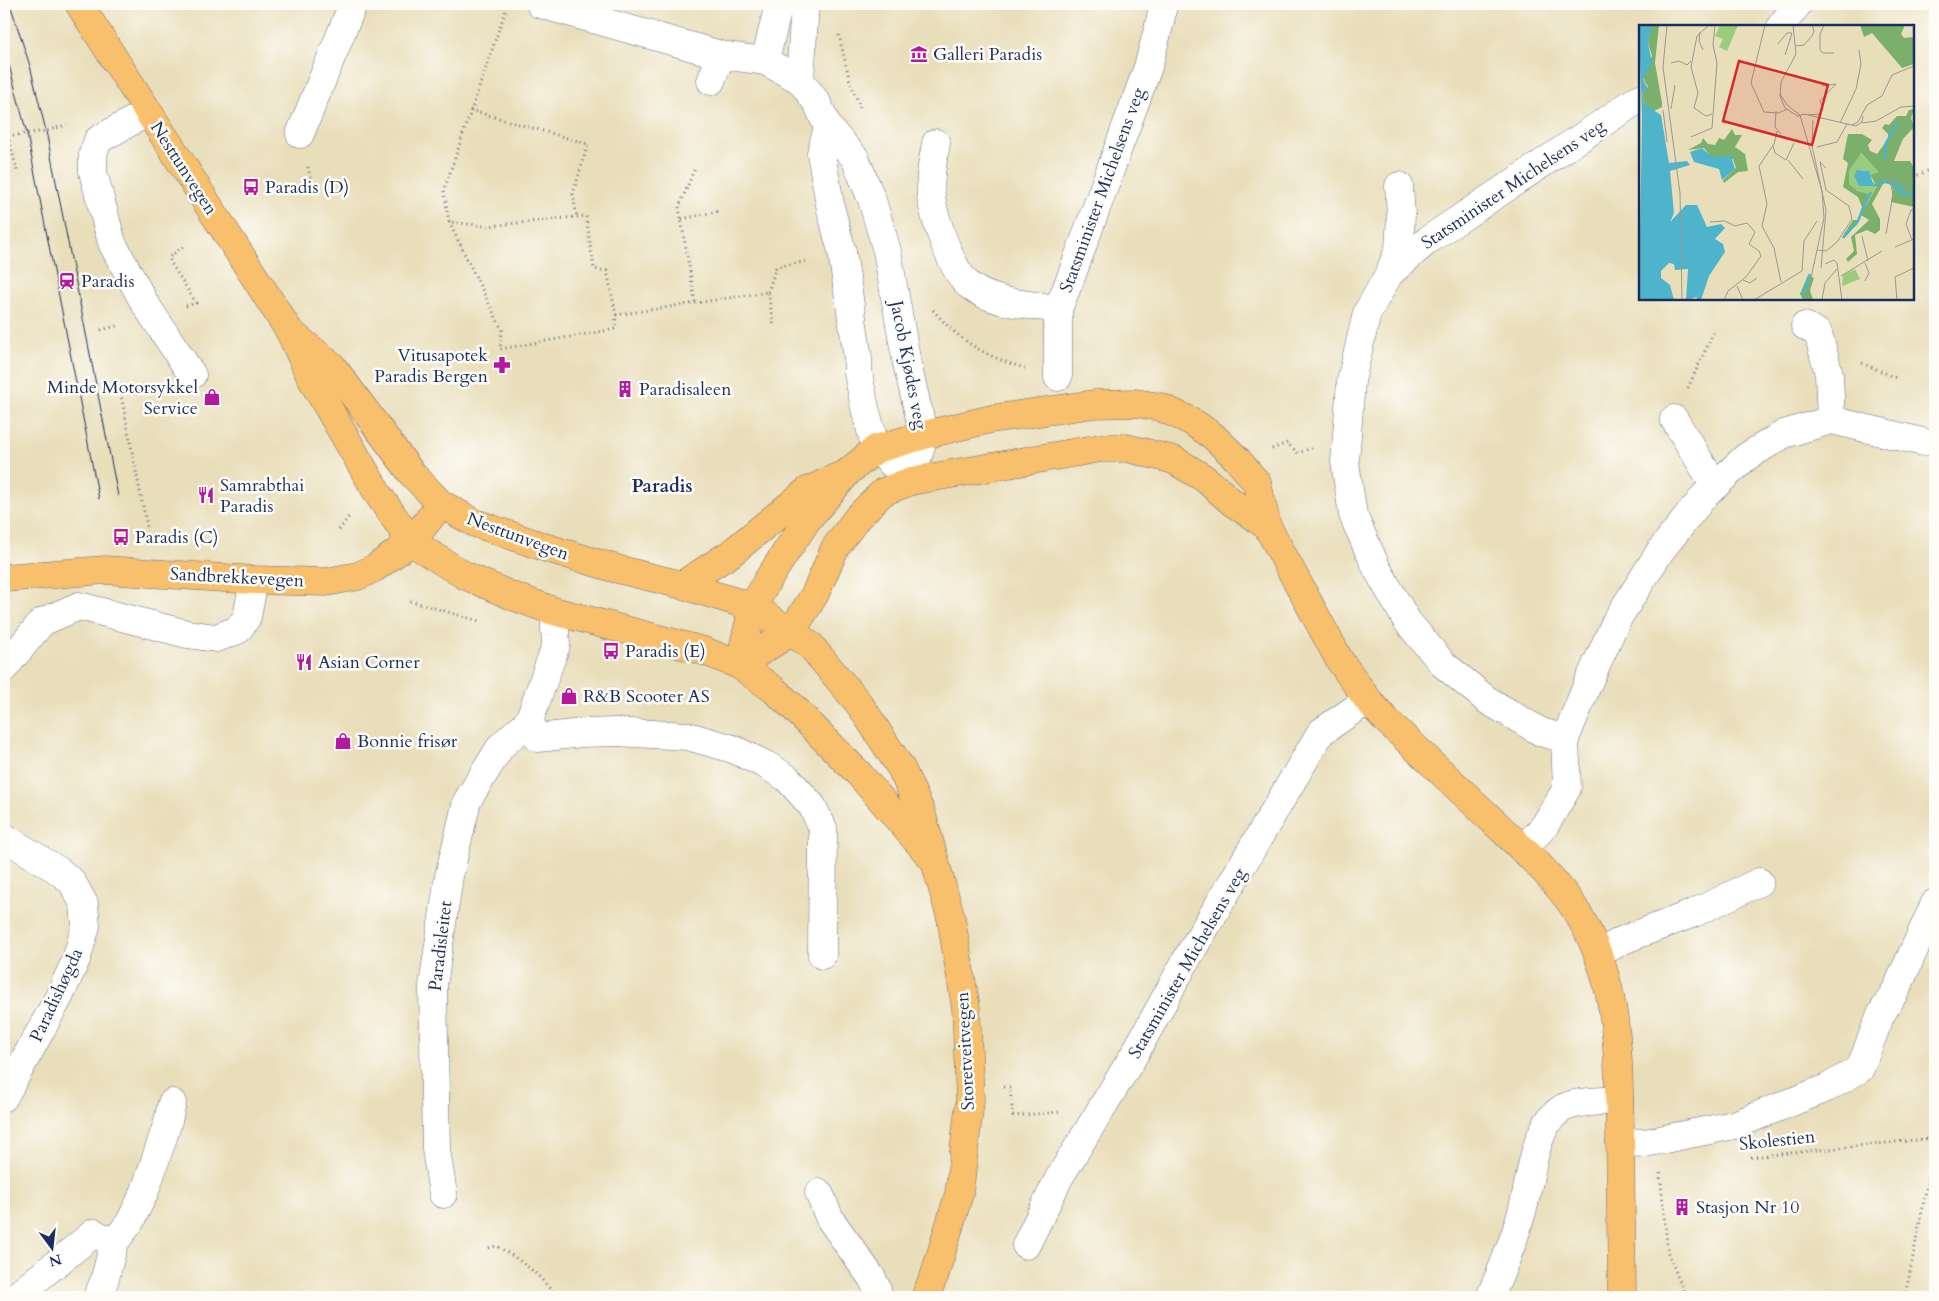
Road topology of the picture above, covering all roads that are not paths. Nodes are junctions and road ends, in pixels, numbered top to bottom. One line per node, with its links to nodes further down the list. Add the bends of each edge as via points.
1 (79, 4): 14 (main road, Nesttunvegen)
2 (353, 4): 16 (street)
3 (540, 4): 9 (street, Jacob Kjødes veg)
4 (779, 4): 10 (street)
5 (804, 4): 11 (street)
6 (1163, 4): 20 (street, Statsminister Michelsens veg, via 1148,67)
7 (1798, 4): 8 (street)
8 (1782, 25)
9 (721, 55): 10 (street, Jacob Kjødes veg); 12 (street)
10 (765, 61): 11 (street, Jacob Kjødes veg)
11 (800, 80): 15 (street, Jacob Kjødes veg, via 817,103)
12 (711, 81)
13 (1639, 99): 19 (street, Statsminister Michelsens veg, via 1428,240)
14 (148, 112): 22 (main road, Nesttunvegen); 23 (street, via 98,140 93,154 93,172 112,243 144,302)
15 (828, 127): 27 (street, Jacob Kjødes veg, via 855,158 872,200 887,251 907,364); 29 (street, via 821,154 830,210 842,252 861,390)
16 (300, 134)
17 (936, 142): 20 (street, via 930,174 931,197 940,230 961,277 970,286 995,298)
18 (1399, 186): 19 (street, Statsminister Michelsens veg, via 1399,249)
19 (1389, 274): 46 (street, Statsminister Michelsens veg, via 1367,313 1351,381 1345,462 1353,515 1377,570 1407,622 1443,664 1486,700 1541,732)
20 (1058, 309): 24 (street, Statsminister Michelsens veg)
21 (1806, 326): 26 (street, via 1818,333 1827,365)
22 (290, 332): 33 (main road, Nesttunvegen, via 332,366 412,474); 35 (main road, Nesttunvegen, via 310,378 378,494)
23 (192, 375)
24 (1058, 378)
25 (1674, 418): 32 (street)
26 (1831, 420): 28 (street); 32 (street, via 1784,434 1746,457)
27 (924, 434): 29 (main road); 31 (street, Jacob Kjødes veg); 34 (main road, via 991,419 1094,404 1136,403 1160,407 1206,431 1238,459 1257,483)
28 (1922, 442)
29 (876, 449): 30 (main road); 31 (street)
30 (848, 472): 38 (main road, via 807,491 730,554); 39 (main road, via 807,520)
31 (911, 481): 34 (main road, via 1090,450 1126,448 1174,460 1204,478); 41 (main road, via 883,492 857,518 835,548)
32 (1715, 486): 46 (street, via 1661,550 1616,622)
33 (441, 504): 35 (main road, Sandbrekkevegen); 38 (main road, Nesttunvegen, via 475,523 547,548)
34 (1267, 526): 44 (main road, via 1340,661)
35 (411, 542): 37 (main road, Sandbrekkevegen, via 358,576 326,582); 40 (main road, Nesttunvegen, via 464,575)
36 (4, 578): 37 (main road, Sandbrekkevegen, via 105,570)
37 (254, 580): 43 (street, via 247,617 238,630 216,638 187,634 79,606 42,622)
38 (682, 585): 39 (main road, Nesttunvegen)
39 (753, 607): 41 (main road, Nesttunvegen); 42 (main road)
40 (554, 611): 42 (main road, Nesttunvegen, via 704,651); 45 (street, Paradisleitet, via 556,645)
41 (800, 639): 42 (main road); 49 (main road, Storetveitvegen, via 860,705 901,768 921,812)
42 (739, 665): 49 (main road, Storetveitvegen, via 773,689 860,774)
43 (4, 668)
44 (1368, 700): 48 (main road); 61 (street, Statsminister Michelsens veg, via 1321,732 1189,955 1134,1056 1059,1178)
45 (529, 721): 53 (street, via 538,738 616,732 688,736 733,749 787,778 812,806 823,828); 59 (street, Paradisleitet, via 501,746 467,801 449,876 433,986 436,1149)
46 (1565, 739): 48 (street, via 1567,788 1545,825)
47 (4, 837): 54 (street, Paradishøgda, via 60,871 72,882 84,904 86,926 76,960 59,997)
48 (1523, 850): 52 (main road, via 1572,905)
49 (936, 862): 65 (main road, Storetveitvegen, via 952,918 966,1008 970,1100 958,1194 935,1274)
50 (1759, 882): 52 (street, via 1694,913 1623,940)
51 (1935, 903): 57 (street, via 1898,988 1880,1016 1860,1069 1827,1088 1734,1125 1645,1143)
52 (1598, 954): 55 (main road, via 1613,1003)
53 (822, 955)
54 (4, 1097)
55 (1619, 1100): 57 (main road); 66 (street, via 1572,1104 1550,1118 1541,1135 1522,1214)
56 (172, 1103): 60 (street, via 145,1191 130,1222)
57 (1620, 1142): 67 (main road)
58 (819, 1193): 64 (street, via 830,1219 872,1278)
59 (443, 1194)
60 (114, 1243): 62 (street, via 94,1233); 63 (street)
61 (1026, 1245)
62 (15, 1297)
63 (97, 1297)
64 (878, 1297)
65 (925, 1297)
66 (1490, 1297)
67 (1622, 1297)

